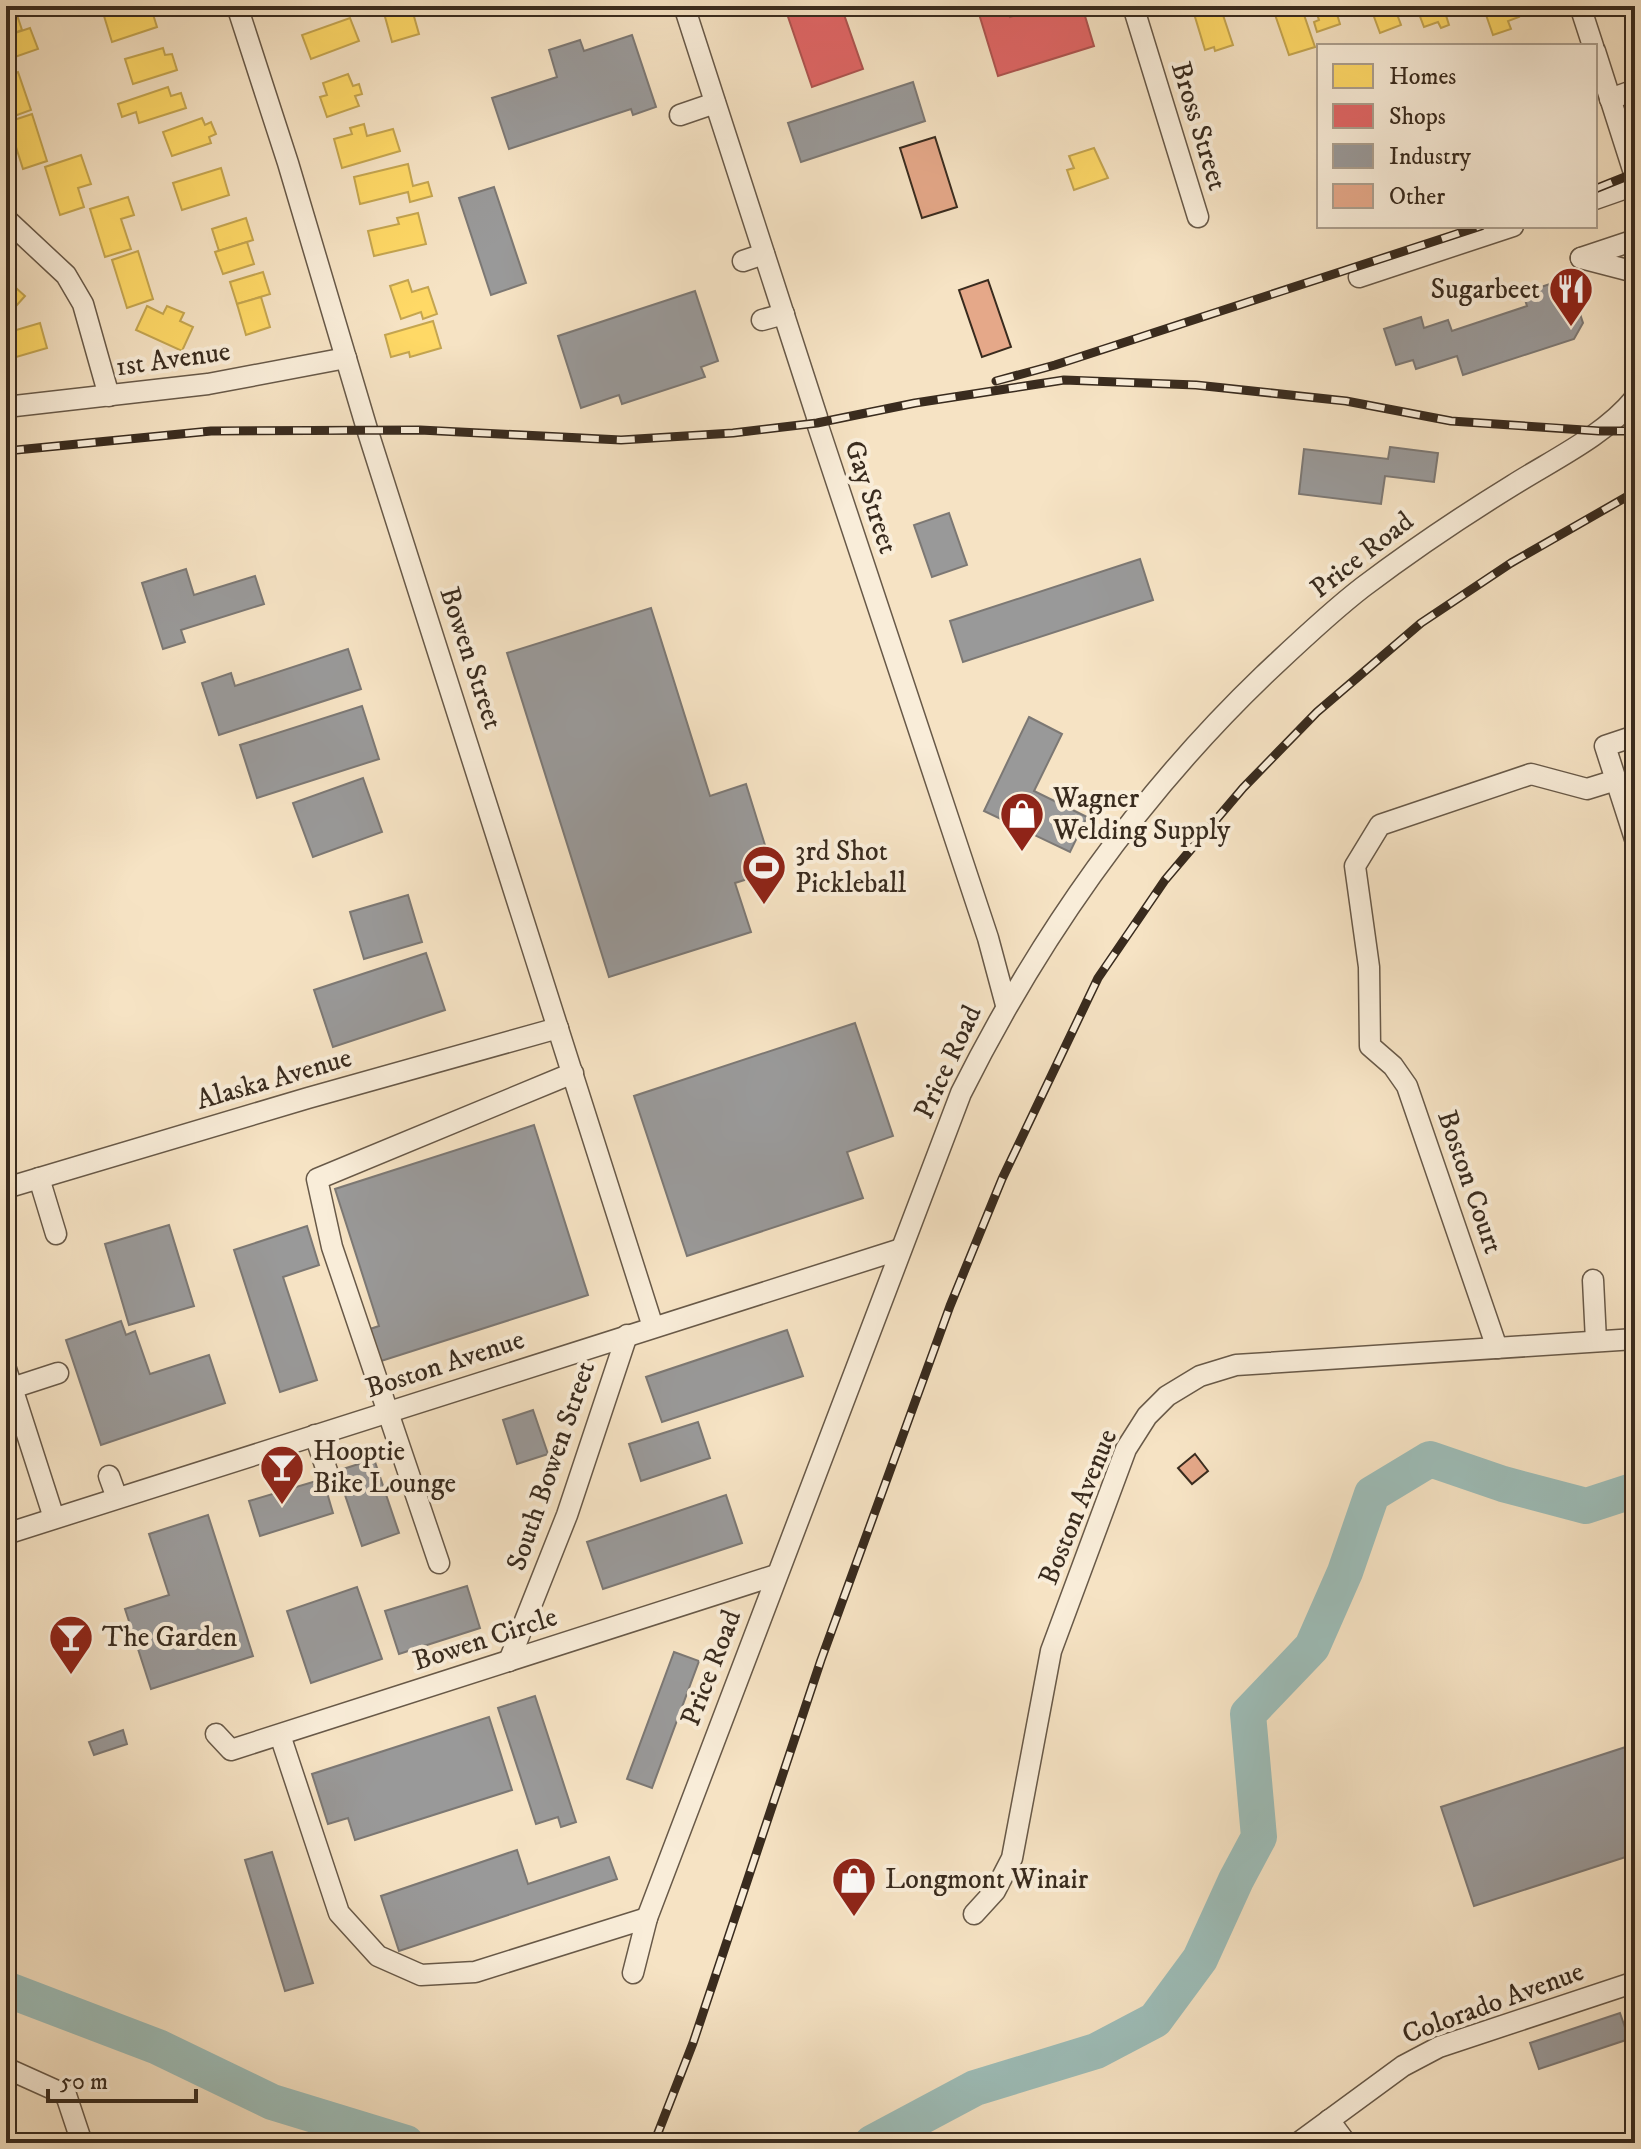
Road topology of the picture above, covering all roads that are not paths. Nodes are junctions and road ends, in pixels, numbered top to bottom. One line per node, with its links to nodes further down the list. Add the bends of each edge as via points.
1 (237, 6): 26 (street, Bowen Street)
2 (684, 6): 11 (street, Gay Street)
3 (1133, 6): 16 (street, Bross Street)
4 (1580, 6): 6 (street)
5 (1588, 6): 7 (street)
6 (1592, 44)
7 (1593, 44)
8 (1597, 58): 10 (street)
9 (1635, 90): 10 (street)
10 (1610, 99): 13 (street)
11 (715, 103): 12 (street); 20 (street, Gay Street)
12 (680, 115)
13 (1635, 176)
14 (1635, 185): 15 (street)
15 (1597, 198)
16 (1198, 217)
17 (6, 219): 27 (street, via 72,284 83,304)
18 (1507, 228): 23 (street)
19 (1635, 240): 22 (street, via 1581,258)
20 (764, 254): 21 (street); 24 (street, Gay Street)
21 (743, 261)
22 (1635, 272)
23 (1359, 277)
24 (784, 314): 25 (street); 33 (street, Gay Street)
25 (762, 320)
26 (346, 358): 27 (street, 1st Avenue); 34 (street, Bowen Street)
27 (109, 396): 29 (street, 1st Avenue)
28 (1635, 398): 33 (street, Price Road, via 1599,431 1442,529 1310,631 1223,715 1143,805 1088,878)
29 (6, 407)
30 (1635, 736): 31 (street, via 1605,746)
31 (1616, 780): 32 (street); 45 (street, Boston Court, via 1587,789 1531,774 1380,825 1355,866 1369,967 1370,1046 1407,1086)
32 (1635, 839)
33 (1006, 1005): 39 (street, Price Road, via 961,1093)
34 (558, 1028): 35 (street, Bowen Street); 36 (street, Alaska Avenue)
35 (573, 1073): 41 (street, Bowen Street); 48 (street, via 317,1179 332,1247)
36 (39, 1178): 37 (street, Alaska Avenue); 38 (street)
37 (6, 1188)
38 (56, 1234)
39 (901, 1249): 41 (street, Boston Avenue); 56 (street, Price Road)
40 (1593, 1280): 44 (street)
41 (653, 1327): 42 (street, Boston Avenue)
42 (627, 1335): 48 (street, Boston Avenue); 57 (street, South Bowen Street, via 567,1515)
43 (1635, 1339): 44 (street, Boston Avenue)
44 (1596, 1341): 45 (street, Boston Avenue)
45 (1497, 1348): 60 (street, Boston Avenue, via 1236,1365 1177,1388 1147,1416 1126,1449 1051,1651 1012,1858 995,1891)
46 (58, 1373): 47 (street)
47 (9, 1379): 53 (street)
48 (388, 1411): 49 (street, Boston Avenue); 55 (street)
49 (315, 1435): 50 (street); 52 (street, Boston Avenue)
50 (328, 1474)
51 (109, 1476): 52 (street)
52 (117, 1498): 53 (street, Boston Avenue)
53 (54, 1518): 54 (street, Boston Avenue)
54 (6, 1534)
55 (439, 1563)
56 (776, 1575): 57 (street, Bowen Circle); 61 (street, Price Road)
57 (509, 1661): 59 (street, Bowen Circle)
58 (216, 1734): 59 (street, Bowen Circle, via 231,1750)
59 (280, 1735): 61 (street, via 339,1913 378,1956 421,1975 475,1972)
60 (974, 1914)
61 (647, 1918): 62 (street, Price Road)
62 (633, 1973)
63 (1635, 1982): 65 (street, Colorado Avenue, via 1439,2047 1403,2066)
64 (6, 2068): 66 (street, via 66,2095)
65 (1329, 2120): 67 (street, Colorado Avenue); 68 (street)
66 (82, 2143)
67 (1298, 2143)
68 (1346, 2143)

